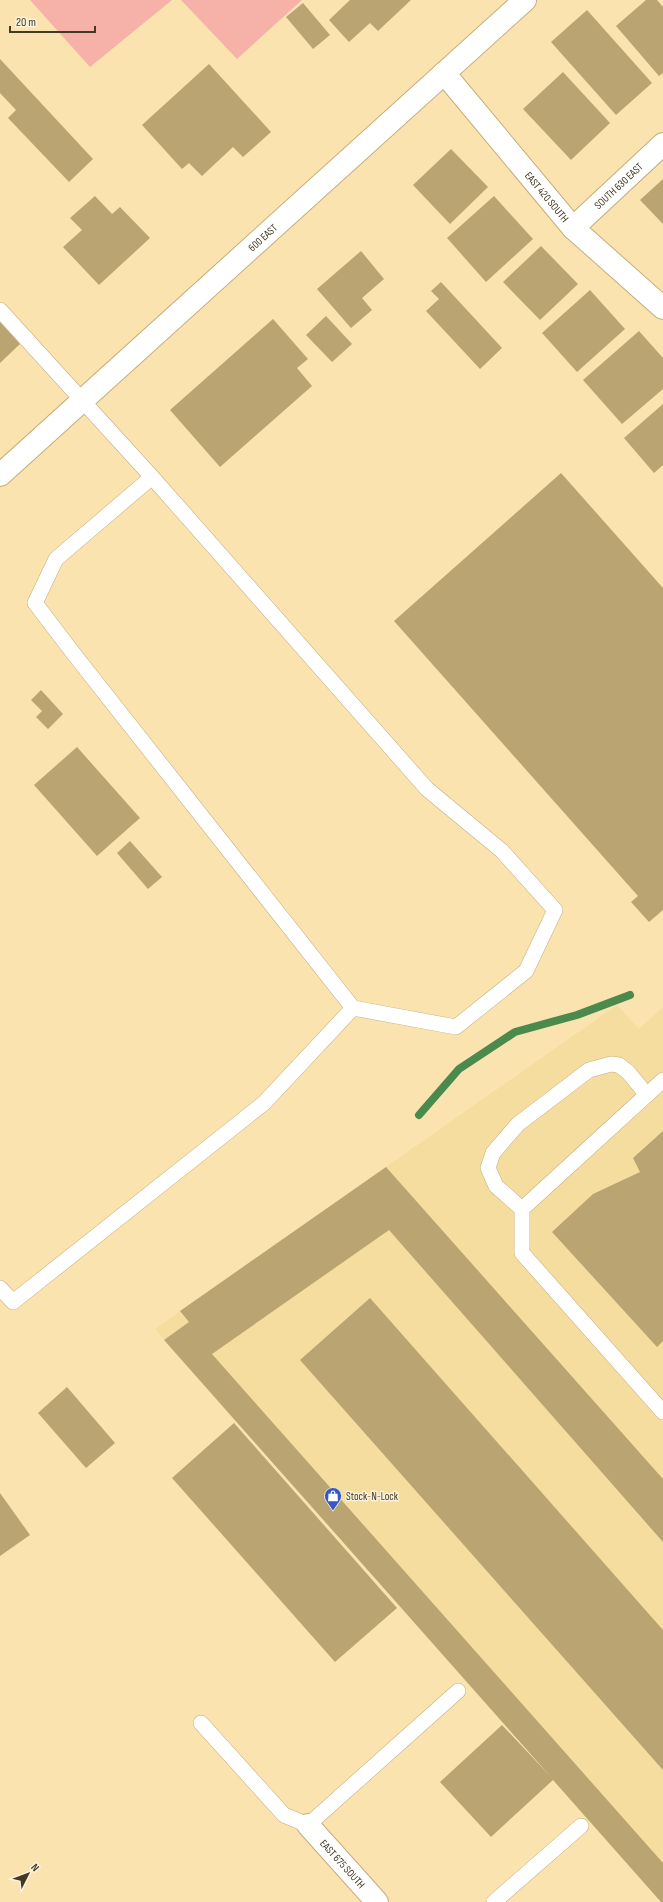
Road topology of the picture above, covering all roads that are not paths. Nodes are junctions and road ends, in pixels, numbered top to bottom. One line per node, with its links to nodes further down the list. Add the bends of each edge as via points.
1 (524, 0): 2 (street, 600 EAST)
2 (444, 73): 4 (street, EAST 420 SOUTH); 7 (street, 600 EAST)
3 (663, 144): 4 (street, SOUTH 630 EAST)
4 (573, 228): 5 (street, EAST 420 SOUTH)
5 (663, 308)
6 (0, 310): 7 (lane)
7 (82, 400): 8 (street, 600 EAST); 9 (lane)
8 (0, 475)
9 (152, 477): 10 (lane, via 56,559 35,603); 10 (lane, via 427,789 502,851 555,910 526,972 456,1027)
10 (353, 1008): 14 (lane, via 264,1103 13,1302)
11 (663, 1080): 12 (lane)
12 (647, 1095): 13 (lane); 13 (lane, via 628,1072 619,1065 611,1064 588,1070 518,1124 493,1153 488,1168 496,1186)
13 (522, 1209): 15 (lane, via 522,1253)
14 (0, 1288)
15 (663, 1412)
16 (458, 1691): 18 (lane)
17 (201, 1724): 18 (lane, via 284,1815)
18 (308, 1825): 20 (street, EAST 675 SOUTH)
19 (581, 1826): 21 (lane)
20 (377, 1902)
21 (494, 1902)

